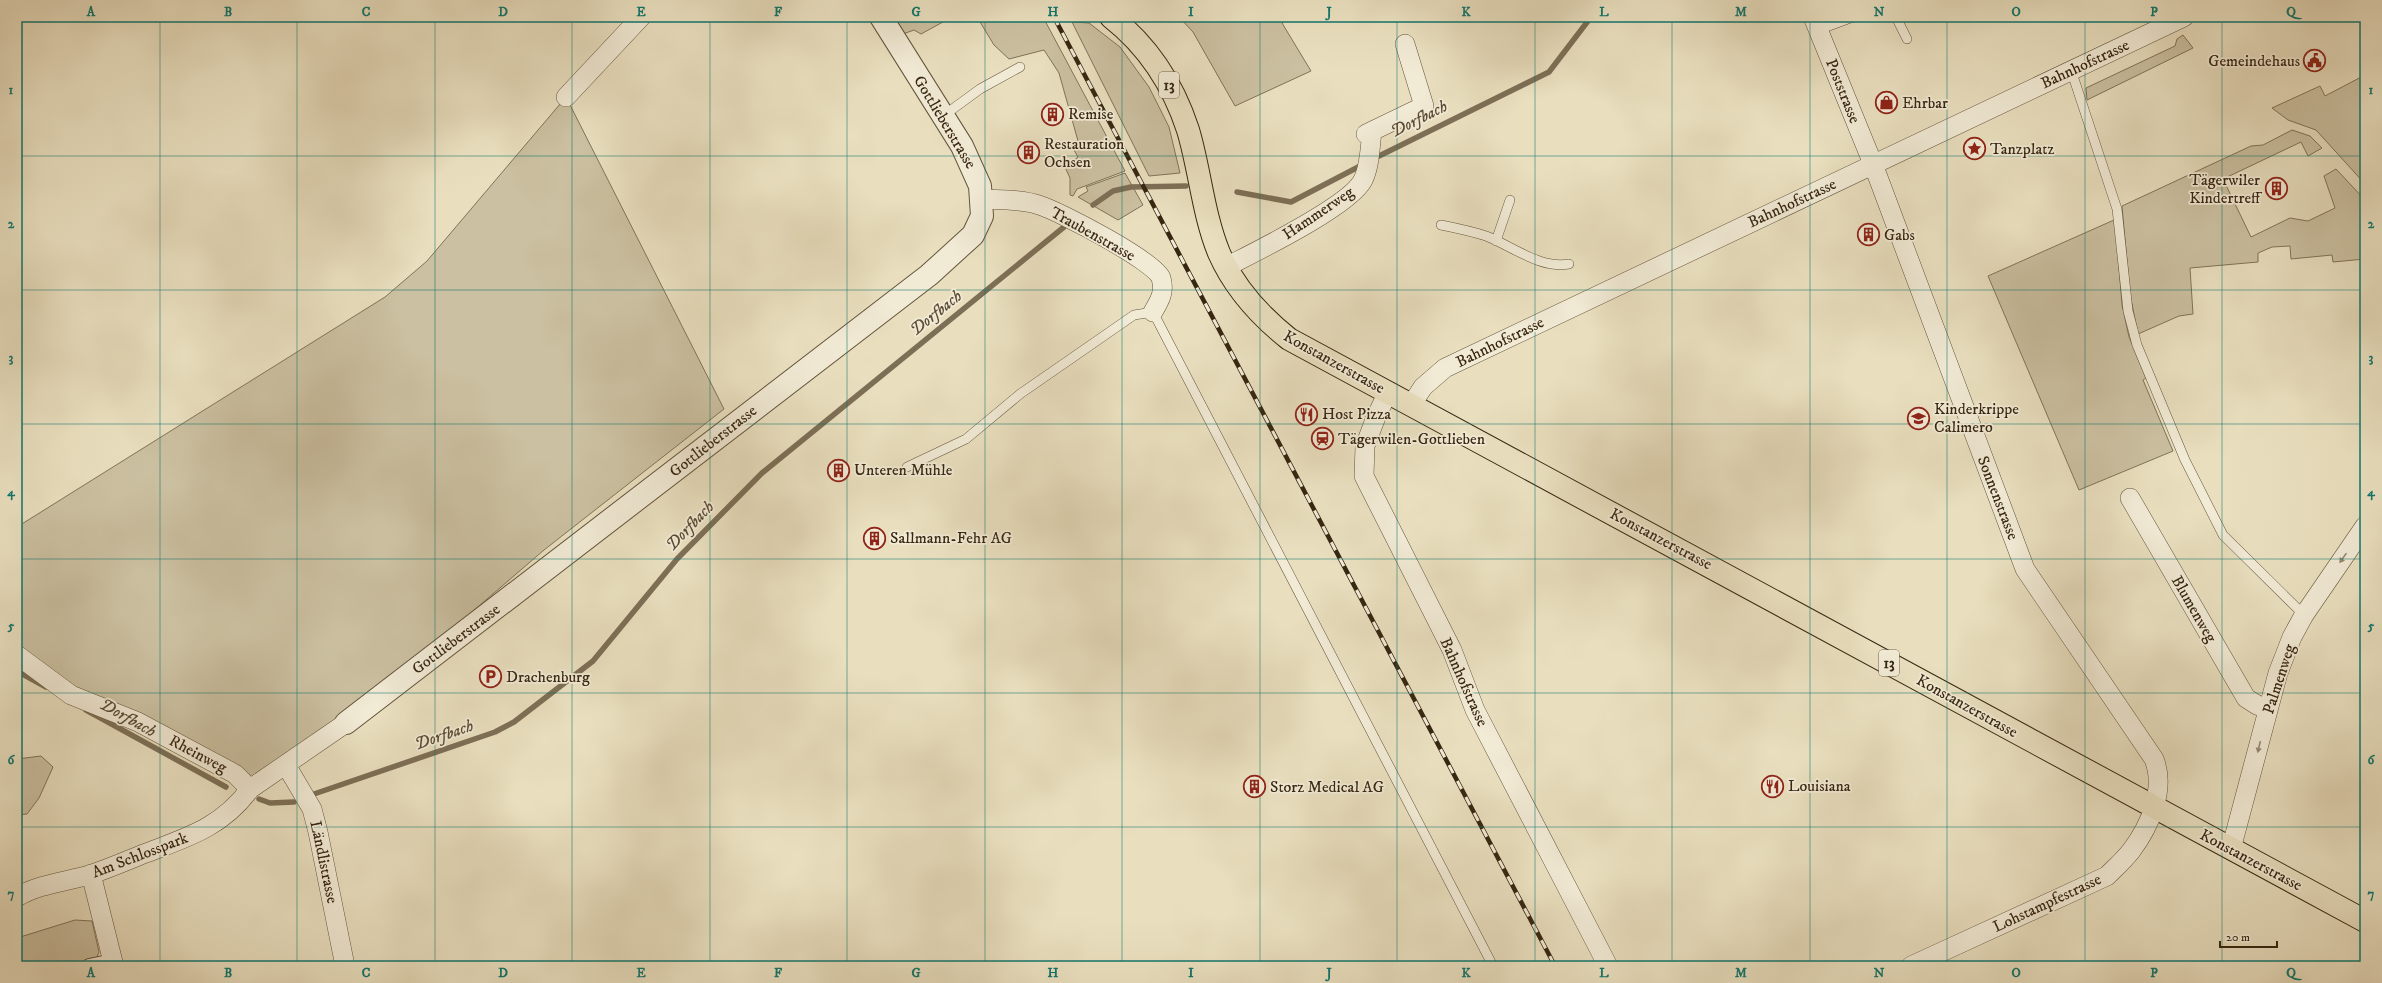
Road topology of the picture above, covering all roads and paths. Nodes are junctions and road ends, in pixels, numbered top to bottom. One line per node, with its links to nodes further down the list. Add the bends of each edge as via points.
1 (641, 17): 12 (street)
2 (881, 17): 13 (street, Gottlieberstrasse)
3 (1110, 17): 20 (main road, Konstanzerstrasse / 13, via 1141,44 1163,74 1188,130 1216,243)
4 (1853, 17): 7 (lane)
5 (1896, 17): 8 (lane)
6 (2184, 17): 11 (street, Bahnhofstrasse)
7 (1816, 23): 14 (street, Poststrasse)
8 (1907, 39)
9 (1405, 44): 20 (street, Hammerweg, via 1424,106 1368,147 1363,180 1354,192 1302,227)
10 (1020, 67): 13 (lane, via 980,89)
11 (2071, 70): 14 (street, Bahnhofstrasse); 27 (lane, via 2117,209 2128,311 2137,345 2185,460 2223,534)
12 (566, 97)
13 (943, 116): 15 (street, Gottlieberstrasse, via 976,175)
14 (1873, 164): 23 (street, Bahnhofstrasse, via 1445,368 1423,388); 33 (street, Sonnenstrasse, via 2025,569 2154,758 2158,782)
15 (982, 199): 21 (street, Traubenstrasse, via 1014,200 1062,214 1147,263 1161,277 1163,294); 30 (street, Gottlieberstrasse, via 982,216 973,235 935,270)
16 (1510, 200): 18 (lane)
17 (1441, 225): 18 (lane, via 1486,236)
18 (1496, 241): 19 (lane, via 1540,261 1558,266)
19 (1569, 264)
20 (1226, 267): 22 (main road, Konstanzerstrasse / 13, via 1255,308 1289,339)
21 (1153, 312): 24 (lane, via 1134,315 1020,394 966,439); 41 (lane)
22 (1388, 392): 23 (main road, Konstanzerstrasse / 13); 42 (street, Bahnhofstrasse, via 1365,446 1364,476 1452,650 1475,710)
23 (1412, 404): 33 (main road, Konstanzerstrasse / 13)
24 (907, 467)
25 (2129, 496): 29 (street, Blumenweg, via 2246,698)
26 (2365, 526): 27 (street, Palmenweg, one-way to 27)
27 (2304, 615): 29 (street, Palmenweg, via 2278,673)
28 (17, 655): 32 (street, Rheinweg, via 71,695 138,722 235,774)
29 (2268, 709): 34 (street, Palmenweg, one-way to 34)
30 (346, 723): 31 (street, Gottlieberstrasse)
31 (291, 771): 32 (street, Gottlieberstrasse); 40 (street, Ländlistrasse, via 312,808)
32 (245, 796): 35 (street, Am Schlosspark, via 225,817 202,831)
33 (2154, 808): 34 (main road, Konstanzerstrasse / 13); 43 (street, Lohstampfestrasse, via 2131,852 2107,876)
34 (2231, 849): 37 (main road, Konstanzerstrasse / 13)
35 (92, 874): 36 (street, Am Schlosspark, via 52,882); 38 (street)
36 (17, 897)
37 (2365, 921)
38 (114, 964): 39 (street)
39 (89, 966)
40 (345, 966)
41 (1493, 966)
42 (1608, 966)
43 (1912, 966)

